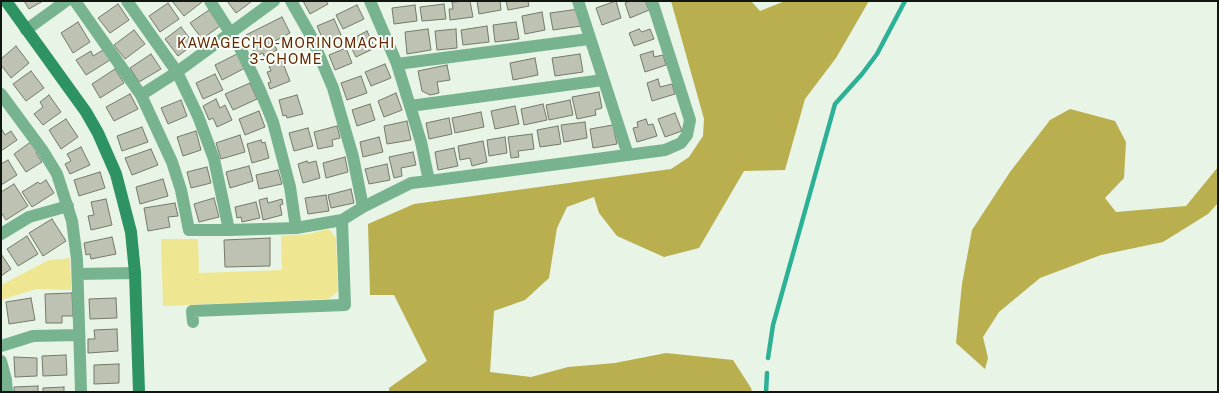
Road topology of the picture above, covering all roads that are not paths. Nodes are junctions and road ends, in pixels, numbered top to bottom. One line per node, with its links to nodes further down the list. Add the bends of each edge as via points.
1 (6, 1): 11 (street)
2 (66, 1): 11 (street)
3 (75, 1): 18 (street)
4 (127, 1): 15 (street)
5 (210, 1): 12 (street)
6 (274, 1): 12 (street)
7 (291, 1): 23 (street, via 311,36 336,95 354,157)
8 (370, 1): 14 (street)
9 (578, 1): 13 (street)
10 (652, 1): 20 (street, via 690,126 681,143 673,148)
11 (26, 30): 28 (street, via 86,112 98,133 116,174 123,198 131,232)
12 (231, 33): 15 (street); 25 (street, via 273,122 290,187)
13 (590, 39): 14 (street); 16 (street)
14 (397, 64): 19 (street)
15 (177, 72): 18 (street); 26 (street, via 198,116 214,159)
16 (604, 80): 19 (street); 20 (street)
17 (1, 94): 22 (street, via 57,174)
18 (141, 95): 26 (street, via 172,162 189,230)
19 (410, 106): 21 (street)
20 (628, 155): 21 (street)
21 (429, 181): 23 (street, via 411,183)
22 (68, 206): 27 (street, via 29,217); 29 (street)
23 (363, 207): 24 (street)
24 (342, 220): 25 (street); 30 (street, via 345,305 192,311)
25 (296, 228): 26 (street)
26 (229, 230)
27 (1, 234)
28 (135, 273): 29 (street); 36 (street)
29 (78, 274): 31 (street)
30 (193, 322)
31 (79, 335): 32 (street, via 33,336); 35 (street)
32 (1, 346)
33 (1, 361): 34 (street)
34 (7, 392)
35 (81, 392)
36 (139, 392)

